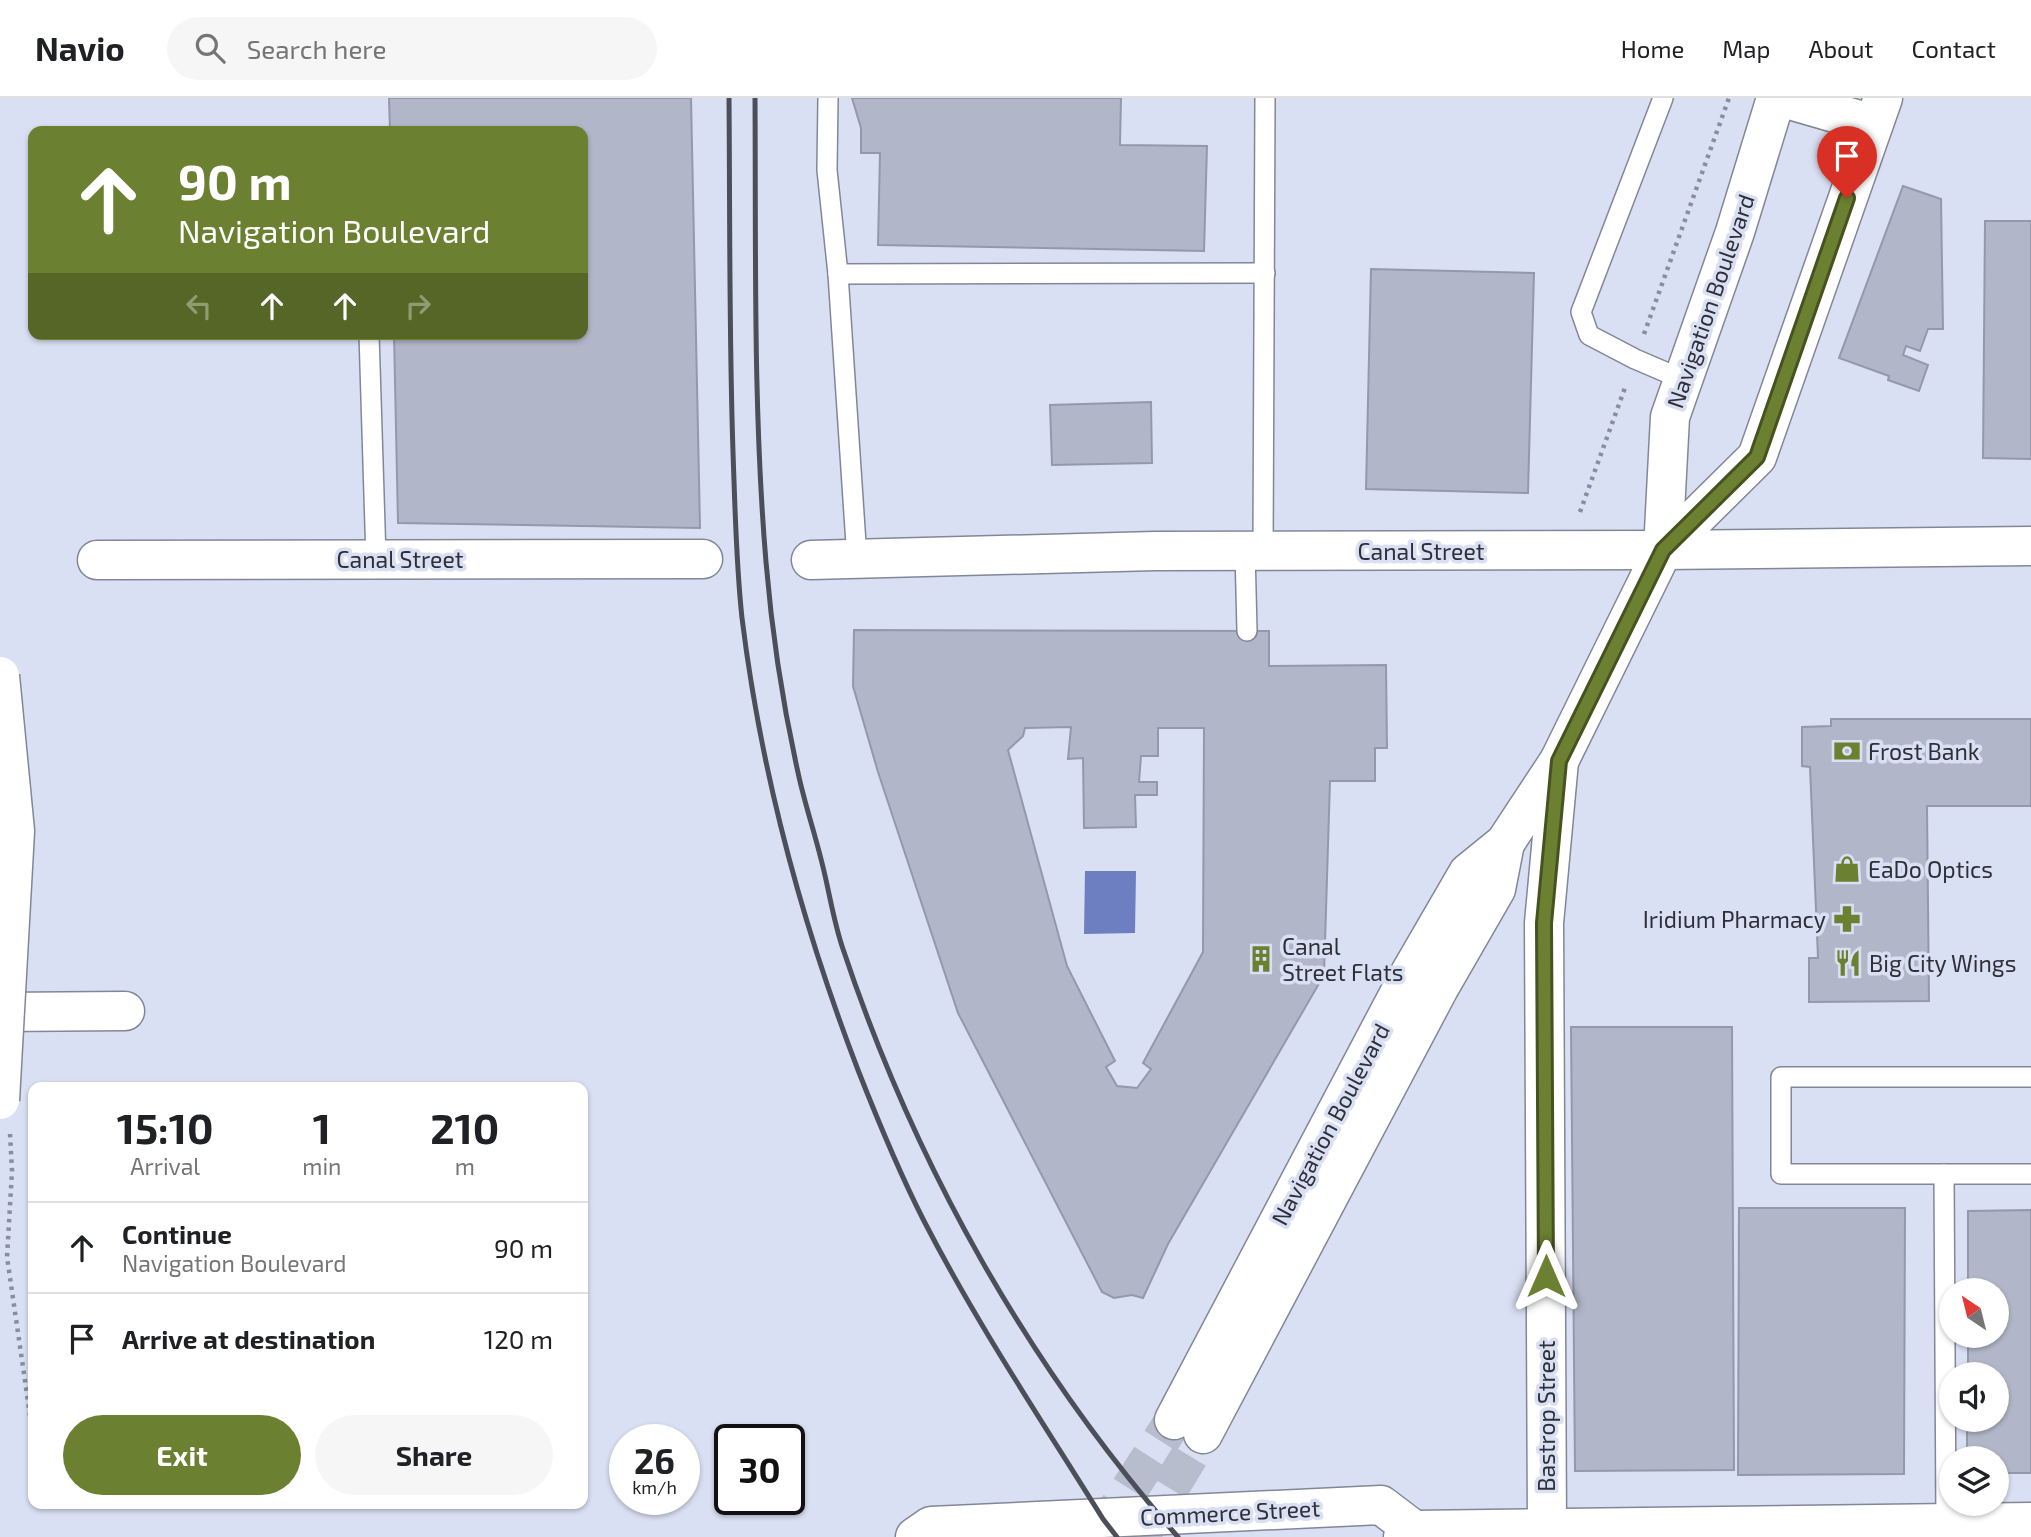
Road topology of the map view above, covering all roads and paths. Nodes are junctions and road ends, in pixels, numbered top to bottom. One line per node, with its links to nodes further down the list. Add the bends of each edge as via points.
1 (828, 98): 9 (lane, via 827,170)
2 (1265, 98): 8 (lane)
3 (1663, 98): 11 (lane, via 1581,312 1589,335)
4 (1729, 98): 11 (path)
5 (1776, 98): 12 (main road, Navigation Boulevard)
6 (1783, 98): 7 (main road)
7 (1878, 111): 15 (main road, Navigation Boulevard, via 1757,457)
8 (1265, 273): 9 (lane); 16 (lane)
9 (838, 274): 19 (lane)
10 (369, 340): 17 (lane)
11 (1635, 359): 12 (lane); 13 (path)
12 (1684, 380): 15 (main road, Navigation Boulevard, via 1670,417)
13 (1578, 517)
14 (2031, 546): 15 (main road, Canal Street)
15 (1663, 550): 16 (main road, Canal Street); 24 (main road, Navigation Boulevard)
16 (1254, 551): 19 (main road, Canal Street); 22 (lane)
17 (376, 559): 18 (main road, Canal Street); 20 (main road, Canal Street)
18 (703, 559)
19 (857, 559): 21 (main road, Canal Street)
20 (97, 560)
21 (811, 560)
22 (1247, 631)
23 (0, 676): 28 (main road, bridge, via 15,831)
24 (1559, 761): 32 (main road, Navigation Boulevard, via 1505,843 1496,889); 36 (main road, Bastrop Street, via 1544,923)
25 (125, 1011): 26 (main road)
26 (0, 1012)
27 (2031, 1077): 29 (lane, via 1782,1077 1782,1174)
28 (5, 1116): 31 (path, via 12,1171 7,1257)
29 (1944, 1174): 30 (lane); 34 (lane)
30 (2031, 1174)
31 (28, 1402)
32 (1188, 1427)
33 (2031, 1522): 34 (main road, Commerce Street)
34 (1946, 1523): 37 (main road, Commerce Street)
35 (1190, 1526): 38 (main road, Commerce Street, via 1381,1505); 39 (main road, Commerce Street, via 931,1526)
36 (1546, 1527): 37 (main road, Commerce Street); 38 (main road, Commerce Street)
37 (1859, 1530)
38 (1411, 1535)
39 (915, 1537)

